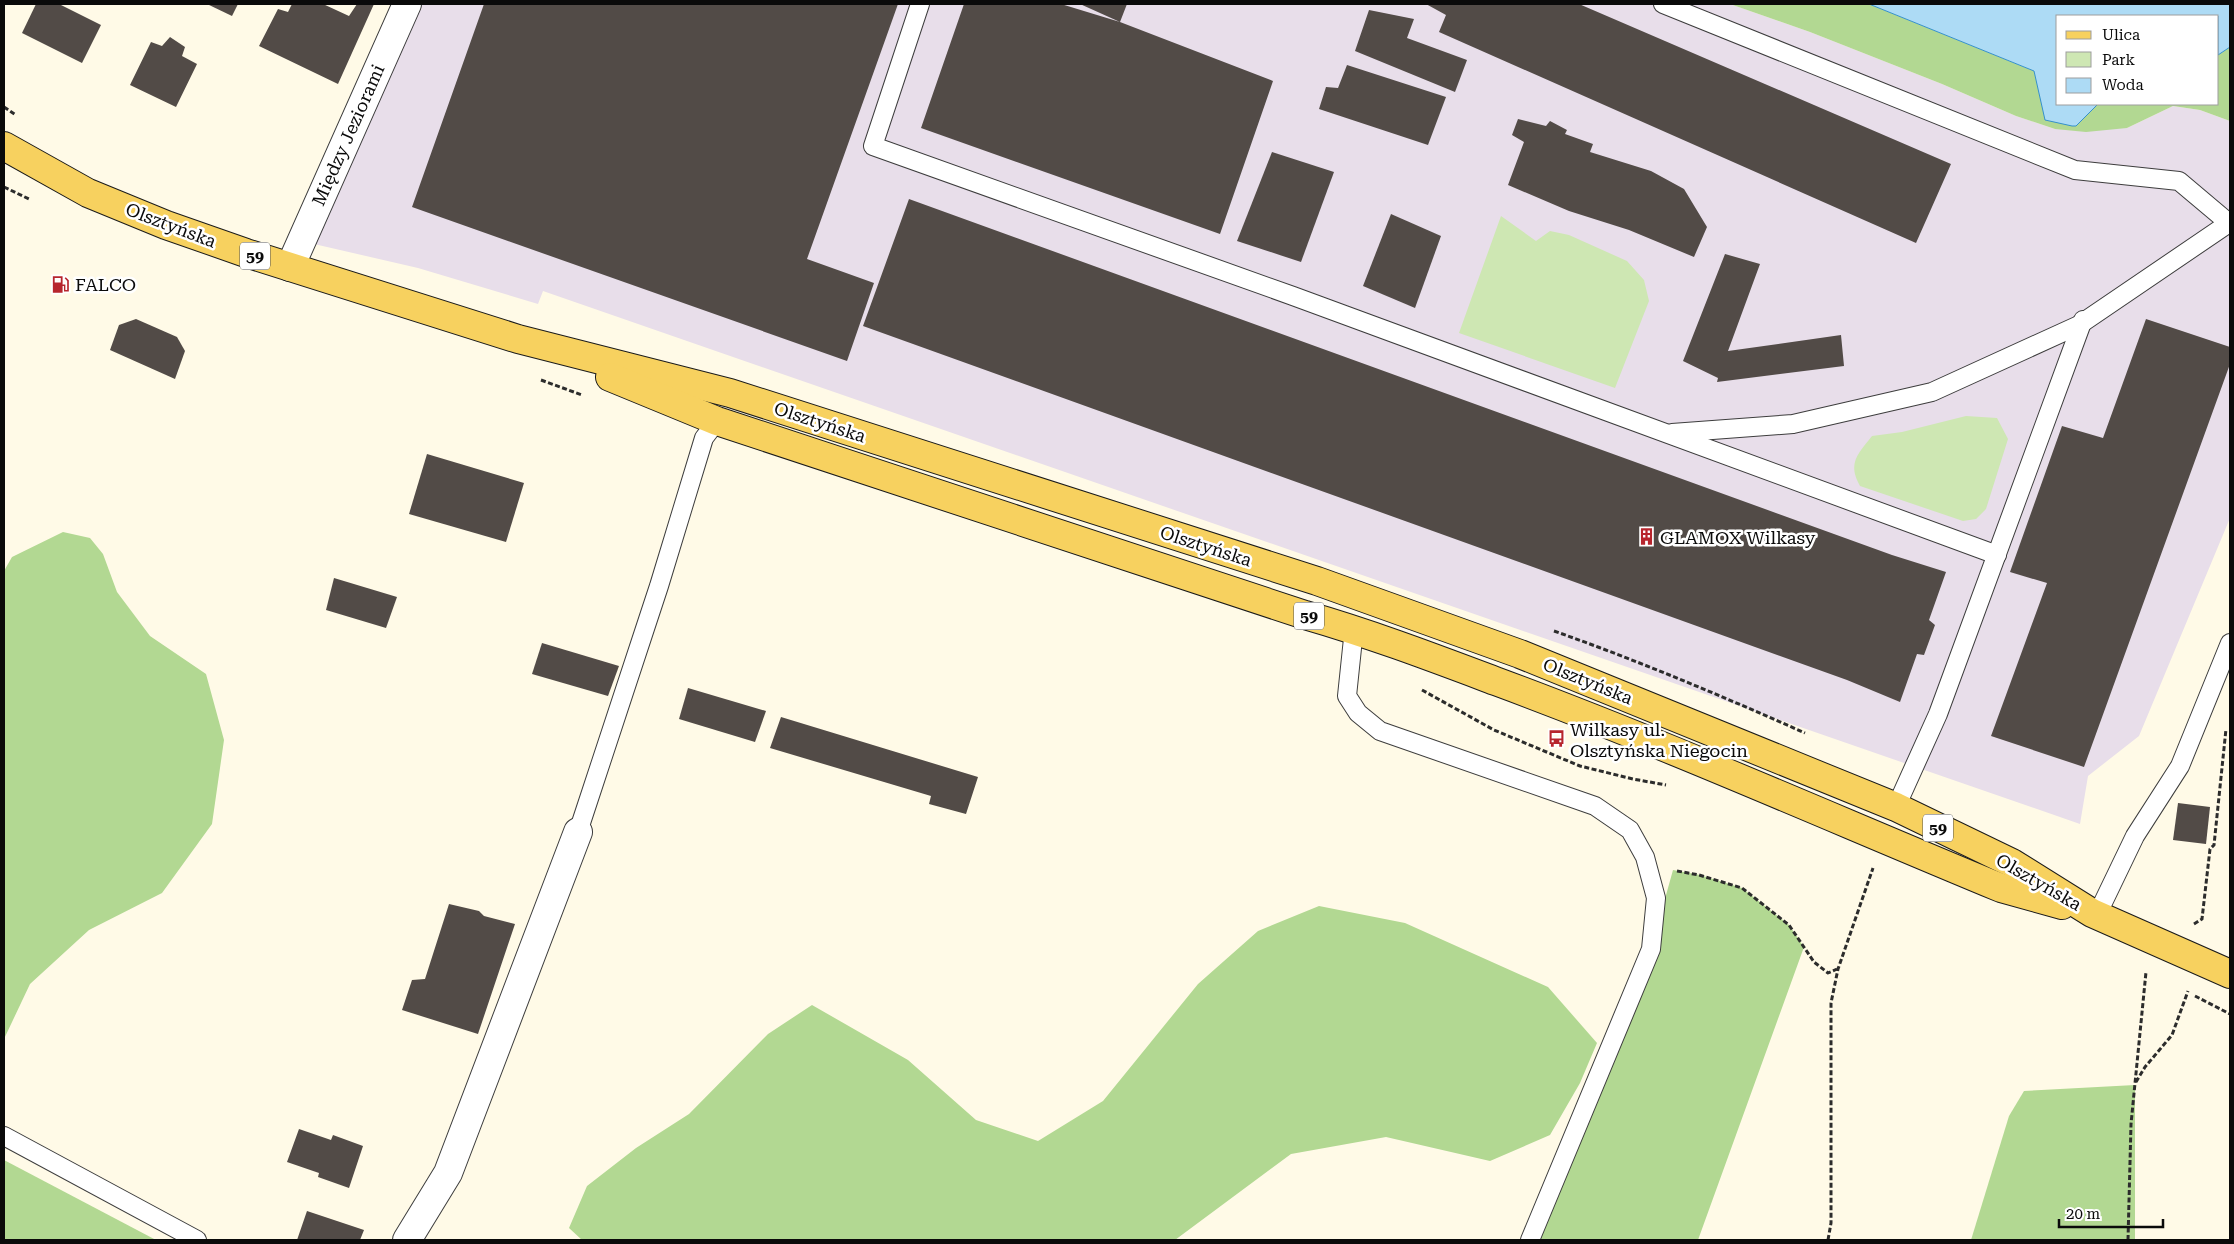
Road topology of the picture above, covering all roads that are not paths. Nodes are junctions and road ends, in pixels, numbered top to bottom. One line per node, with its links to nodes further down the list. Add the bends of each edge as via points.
1 (407, 4): 5 (street, Między Jeziorami)
2 (920, 4): 9 (lane, via 873,146)
3 (1662, 4): 6 (lane, via 2074,170 2179,181 2228,223)
4 (4, 146): 5 (main road, Olsztyńska / 59, via 88,193 166,225)
5 (290, 267): 7 (main road, Olsztyńska / 59)
6 (2081, 322): 9 (lane, via 1932,392 1793,424); 10 (lane)
7 (518, 339): 8 (main road, Olsztyńska / 59); 11 (main road, Olsztyńska / 59, via 718,389)
8 (718, 421): 12 (main road, Olsztyńska / 59); 15 (lane, via 704,438)
9 (1666, 434): 10 (lane)
10 (1997, 555): 14 (lane, via 1938,714)
11 (1364, 598): 12 (main road); 14 (main road, Olsztyńska / 59, via 1538,661)
12 (1354, 629): 16 (main road, Olsztyńska / 59, via 1596,718); 22 (lane, via 1347,696 1358,713 1380,731 1596,806 1630,830 1645,857 1656,898 1651,949)
13 (2230, 643): 17 (lane, via 2180,766 2143,821)
14 (1896, 808): 16 (main road); 17 (main road, Olsztyńska / 59, via 2012,863)
15 (578, 832): 21 (street, via 448,1173)
16 (1884, 839): 17 (main road, Olsztyńska / 59, via 2001,888)
17 (2095, 914): 18 (main road, 59)
18 (2230, 974)
19 (4, 1136): 20 (lane)
20 (197, 1240)
21 (407, 1240)
22 (1530, 1240)

